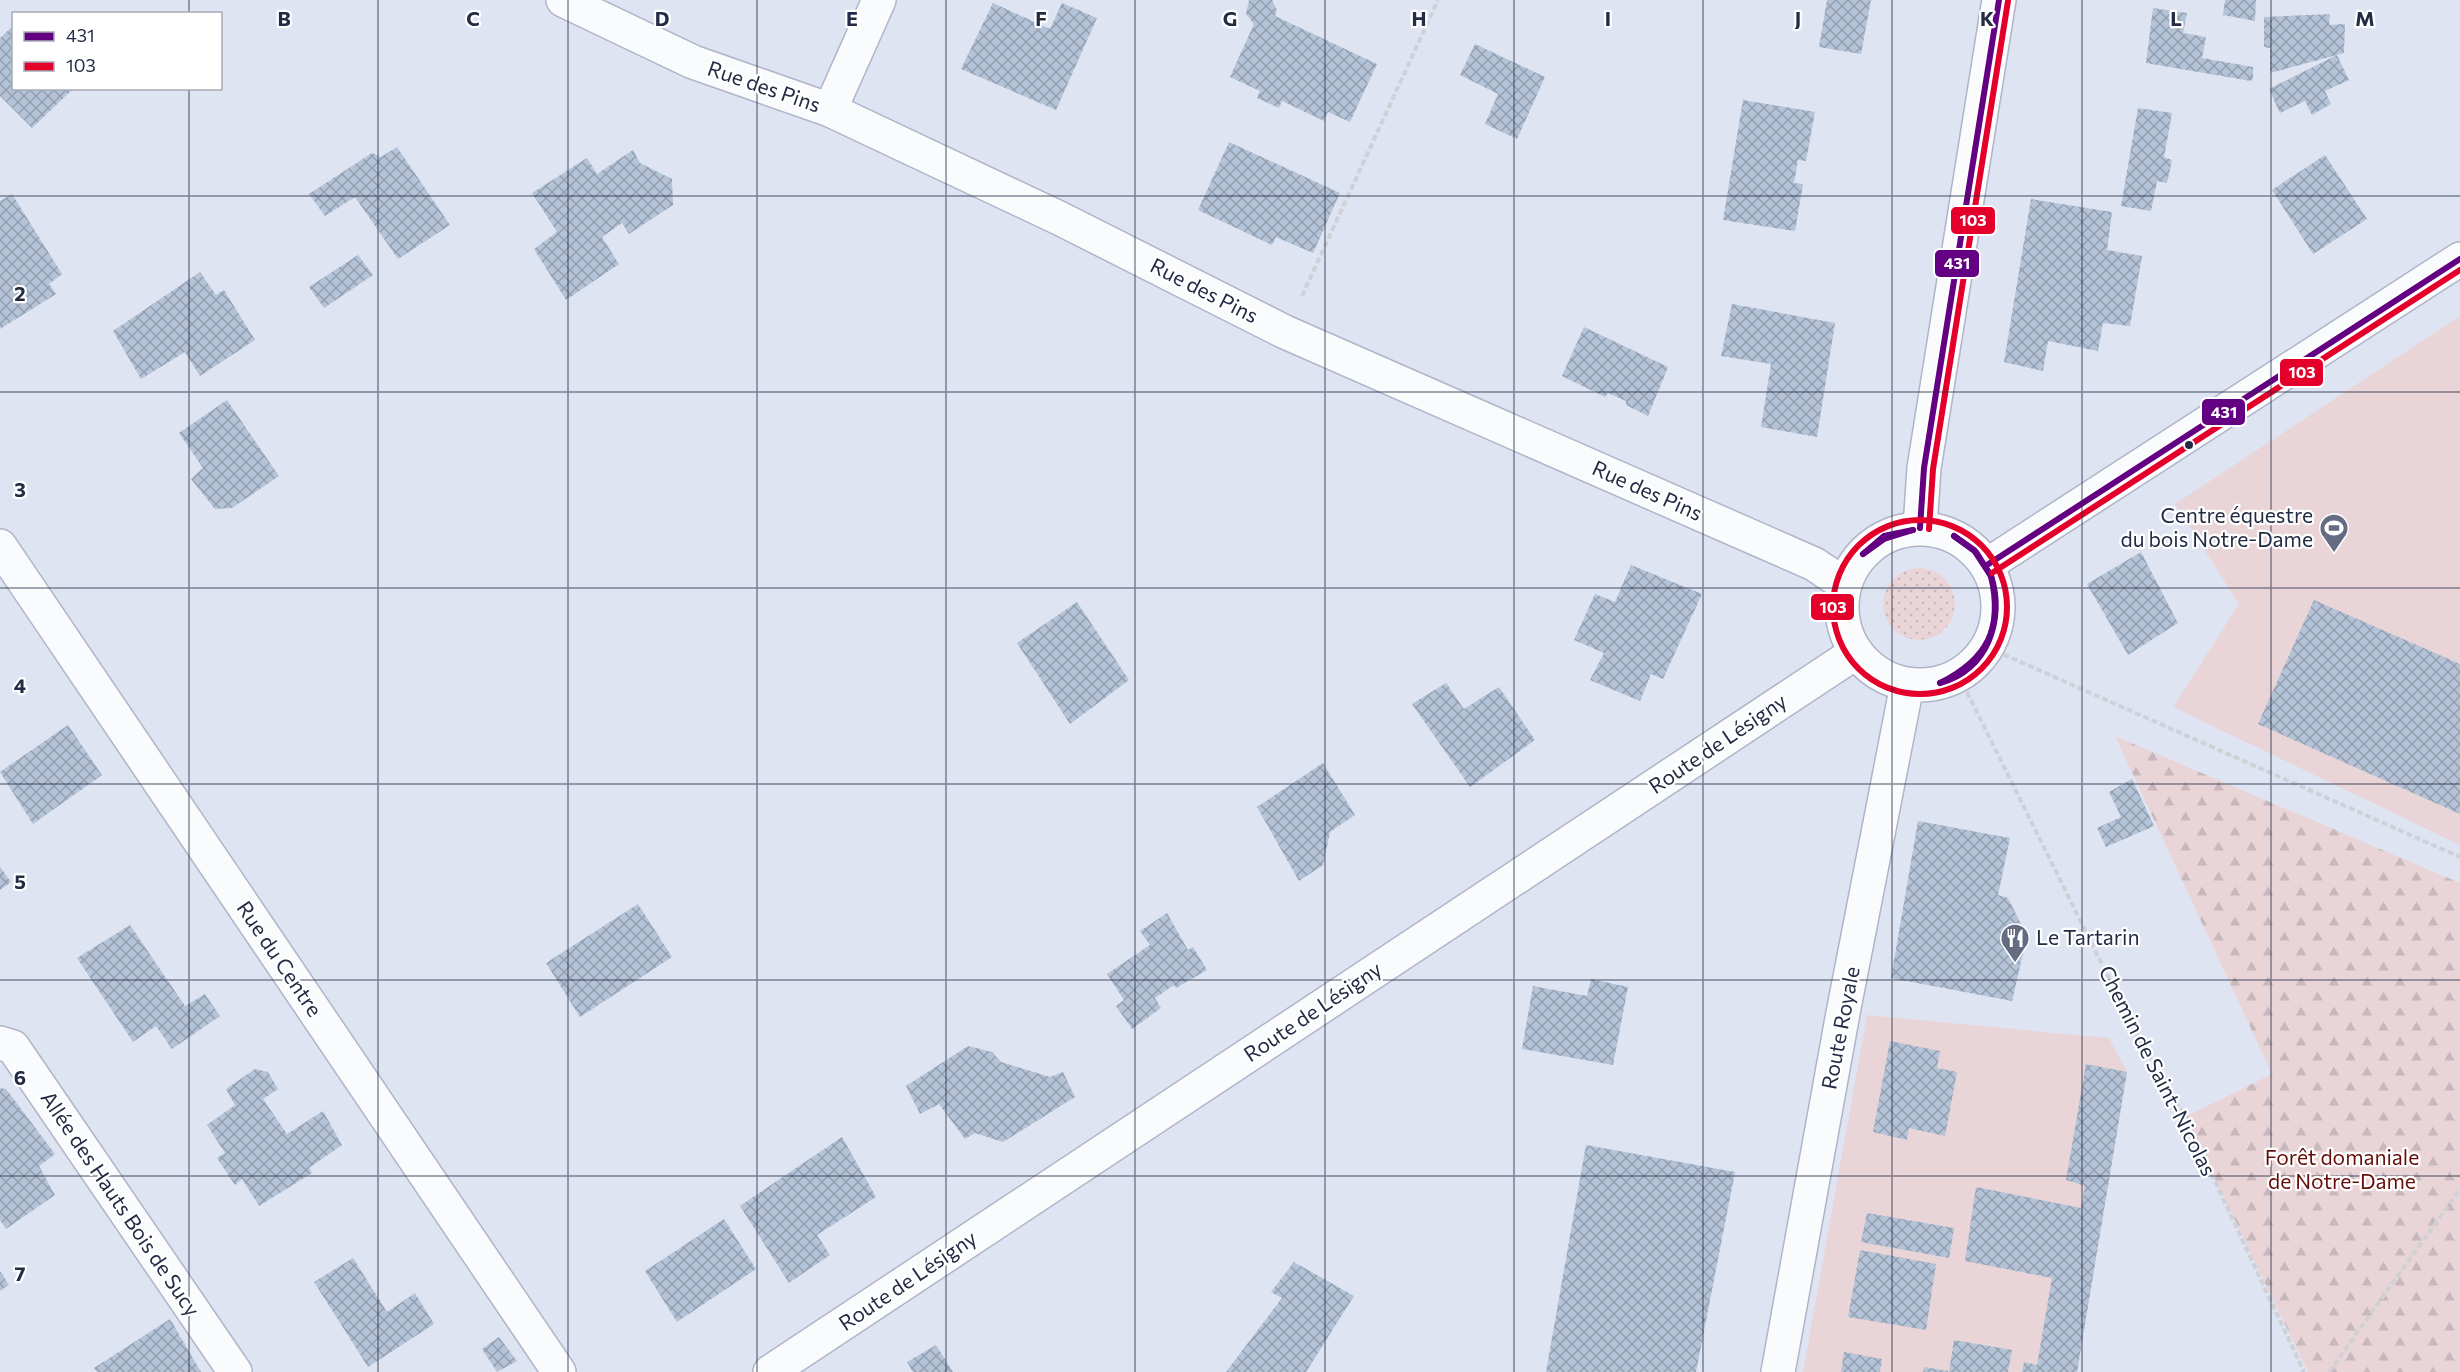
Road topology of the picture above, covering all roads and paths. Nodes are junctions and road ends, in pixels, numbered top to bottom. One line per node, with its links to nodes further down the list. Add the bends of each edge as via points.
1 (563, 0): 5 (street, Rue des Pins, via 693,62)
2 (879, 0): 5 (street)
3 (1438, 0): 7 (path)
4 (1999, 0): 8 (street, via 1924,468)
5 (830, 110): 7 (street, Rue des Pins, via 1059,218)
6 (2460, 259): 10 (street)
7 (1285, 332): 11 (street, Rue des Pins, via 1814,564)
8 (1920, 528): 10 (street, via 1946,532 1969,545); 11 (street, via 1895,532 1872,544 1856,562)
9 (0, 546): 20 (street, Rue du Centre)
10 (1987, 565): 12 (street, via 1996,585 1999,607)
11 (1845, 584): 13 (street, via 1841,608 1845,631)
12 (1988, 647): 14 (street); 16 (path)
13 (1855, 652): 15 (street, via 1887,679); 21 (street, Route de Lésigny)
14 (1959, 676): 15 (street, via 1934,685); 23 (path, Chemin de Saint-Nicolas, via 2140,1041 2185,1117)
15 (1907, 685): 22 (street, Route Royale)
16 (2460, 857)
17 (0, 1043): 19 (street, Allée des Hauts Bois de Sucy, via 13,1047)
18 (2460, 1190): 24 (path)
19 (235, 1372)
20 (559, 1372)
21 (770, 1372)
22 (1778, 1372)
23 (2304, 1372)
24 (2329, 1372)

